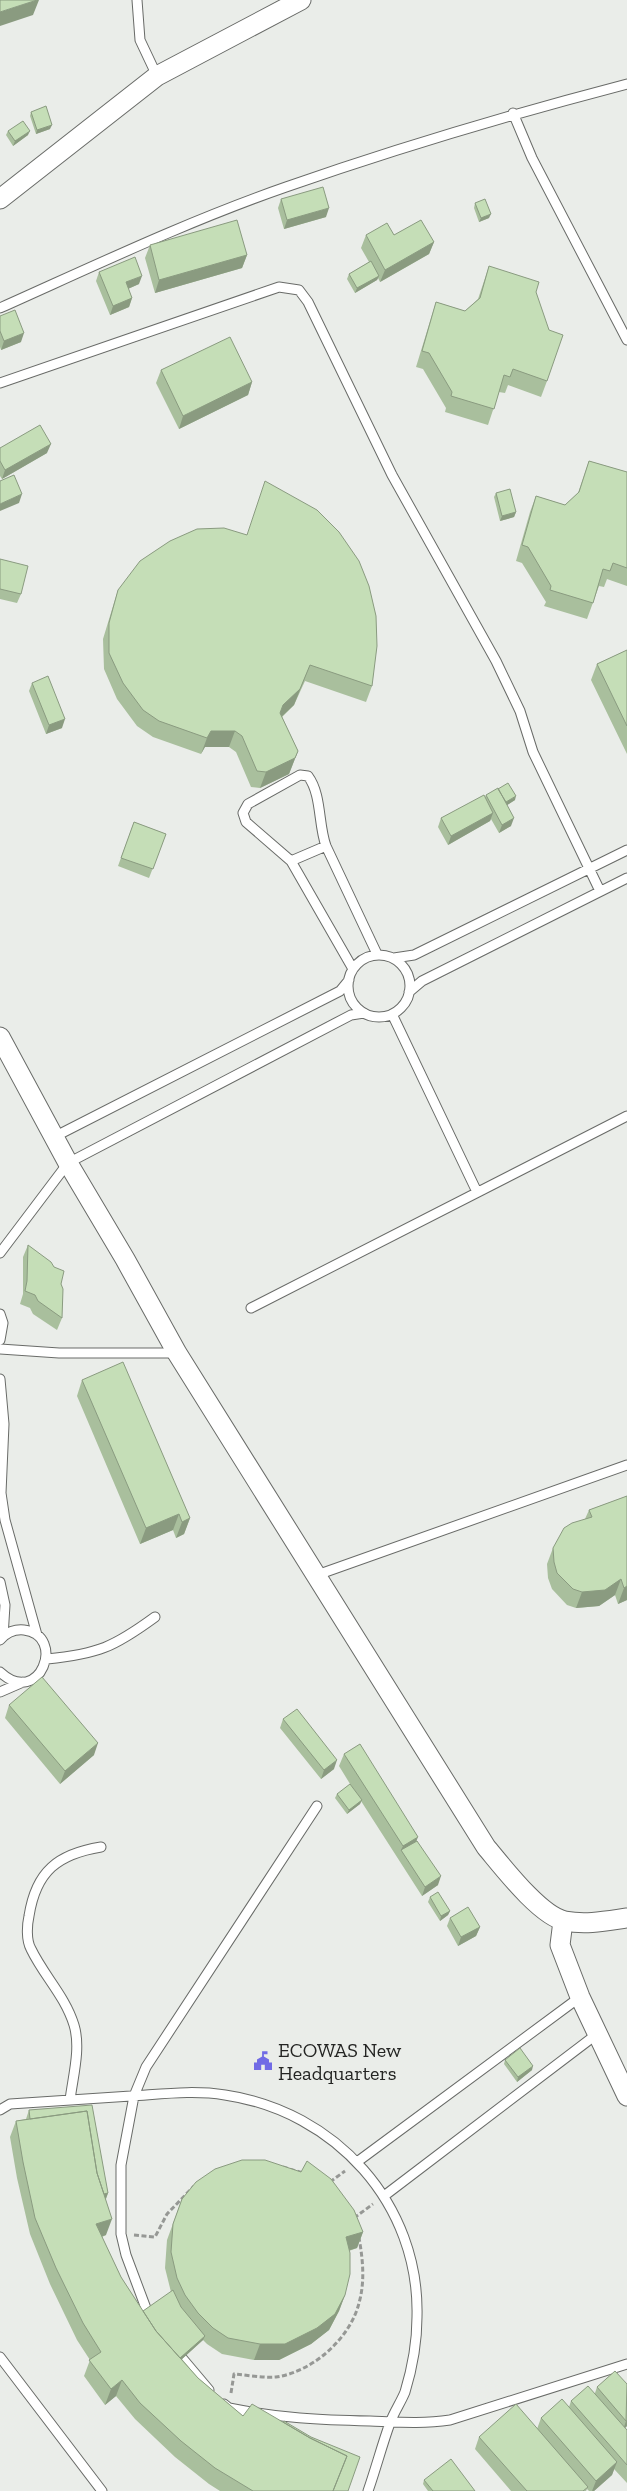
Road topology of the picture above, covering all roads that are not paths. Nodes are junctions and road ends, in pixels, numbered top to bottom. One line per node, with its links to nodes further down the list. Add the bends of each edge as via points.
1 (137, 0): 3 (lane, via 140,40)
2 (302, 0): 3 (street)
3 (157, 76): 6 (street)
4 (627, 84): 5 (lane)
5 (513, 113): 7 (lane, via 286,188 176,230); 8 (lane, via 537,167)
6 (0, 199)
7 (0, 308)
8 (627, 340)
9 (0, 382): 13 (lane, via 280,287 299,290 308,302 392,475 500,670 520,711 533,752)
10 (326, 846): 12 (lane); 12 (lane, via 314,784 308,776 300,775 248,804 243,813 246,822); 16 (lane)
11 (627, 850): 13 (lane)
12 (291, 861): 18 (lane)
13 (590, 868): 15 (lane); 17 (lane, via 414,955)
14 (627, 878): 15 (lane)
15 (600, 891): 20 (lane, via 422,981)
16 (378, 954): 17 (lane); 18 (lane, via 366,957)
17 (394, 958): 20 (lane, via 407,973)
18 (354, 969): 19 (lane)
19 (349, 980): 21 (lane, via 351,999); 25 (lane, via 340,991)
20 (409, 992): 22 (lane, via 406,1001)
21 (364, 1013): 22 (lane, via 373,1016); 26 (lane, via 351,1015)
22 (392, 1014): 27 (lane)
23 (0, 1037): 25 (street)
24 (627, 1116): 27 (lane)
25 (54, 1137): 26 (street)
26 (68, 1163): 28 (lane); 33 (street, via 126,1259)
27 (477, 1192): 29 (lane)
28 (0, 1253)
29 (250, 1308)
30 (0, 1314): 31 (lane, via 3,1323)
31 (0, 1340)
32 (0, 1349): 33 (lane, via 59,1353)
33 (177, 1353): 37 (street)
34 (0, 1379): 35 (lane)
35 (2, 1424): 40 (lane, via 1,1493 5,1520)
36 (627, 1465): 37 (lane)
37 (316, 1574): 49 (street, via 486,1847 517,1885 537,1904)
38 (0, 1582): 41 (lane, via 5,1605)
39 (155, 1616): 42 (lane, via 126,1638 99,1650 84,1655)
40 (37, 1635): 41 (lane, via 16,1630); 42 (lane)
41 (1, 1639)
42 (47, 1658): 44 (lane, via 39,1674)
43 (0, 1672): 44 (lane, via 14,1681)
44 (24, 1682): 45 (lane)
45 (0, 1692)
46 (317, 1806): 52 (lane, via 146,2067)
47 (101, 1847): 54 (lane, via 67,1855 46,1871 32,1897 28,1925 29,1947 65,2002 74,2026 76,2045)
48 (627, 1918): 49 (street, via 592,1923)
49 (563, 1921): 50 (street, via 560,1945)
50 (580, 1997): 51 (street); 56 (lane)
51 (597, 2034): 53 (street); 57 (lane)
52 (134, 2096): 54 (lane); 56 (lane, via 192,2091 257,2100 332,2138); 58 (lane, via 120,2165 121,2234)
53 (627, 2096)
54 (70, 2100): 55 (lane, via 10,2104)
55 (0, 2110)
56 (357, 2162): 57 (lane)
57 (384, 2196): 62 (lane, via 410,2251 417,2317 414,2349 404,2392)
58 (147, 2311)
59 (0, 2357): 63 (lane)
60 (182, 2358): 62 (lane, via 212,2394 229,2408 314,2421)
61 (627, 2364): 62 (lane, via 450,2420 425,2424)
62 (391, 2422): 64 (lane)
63 (102, 2491)
64 (368, 2491)

